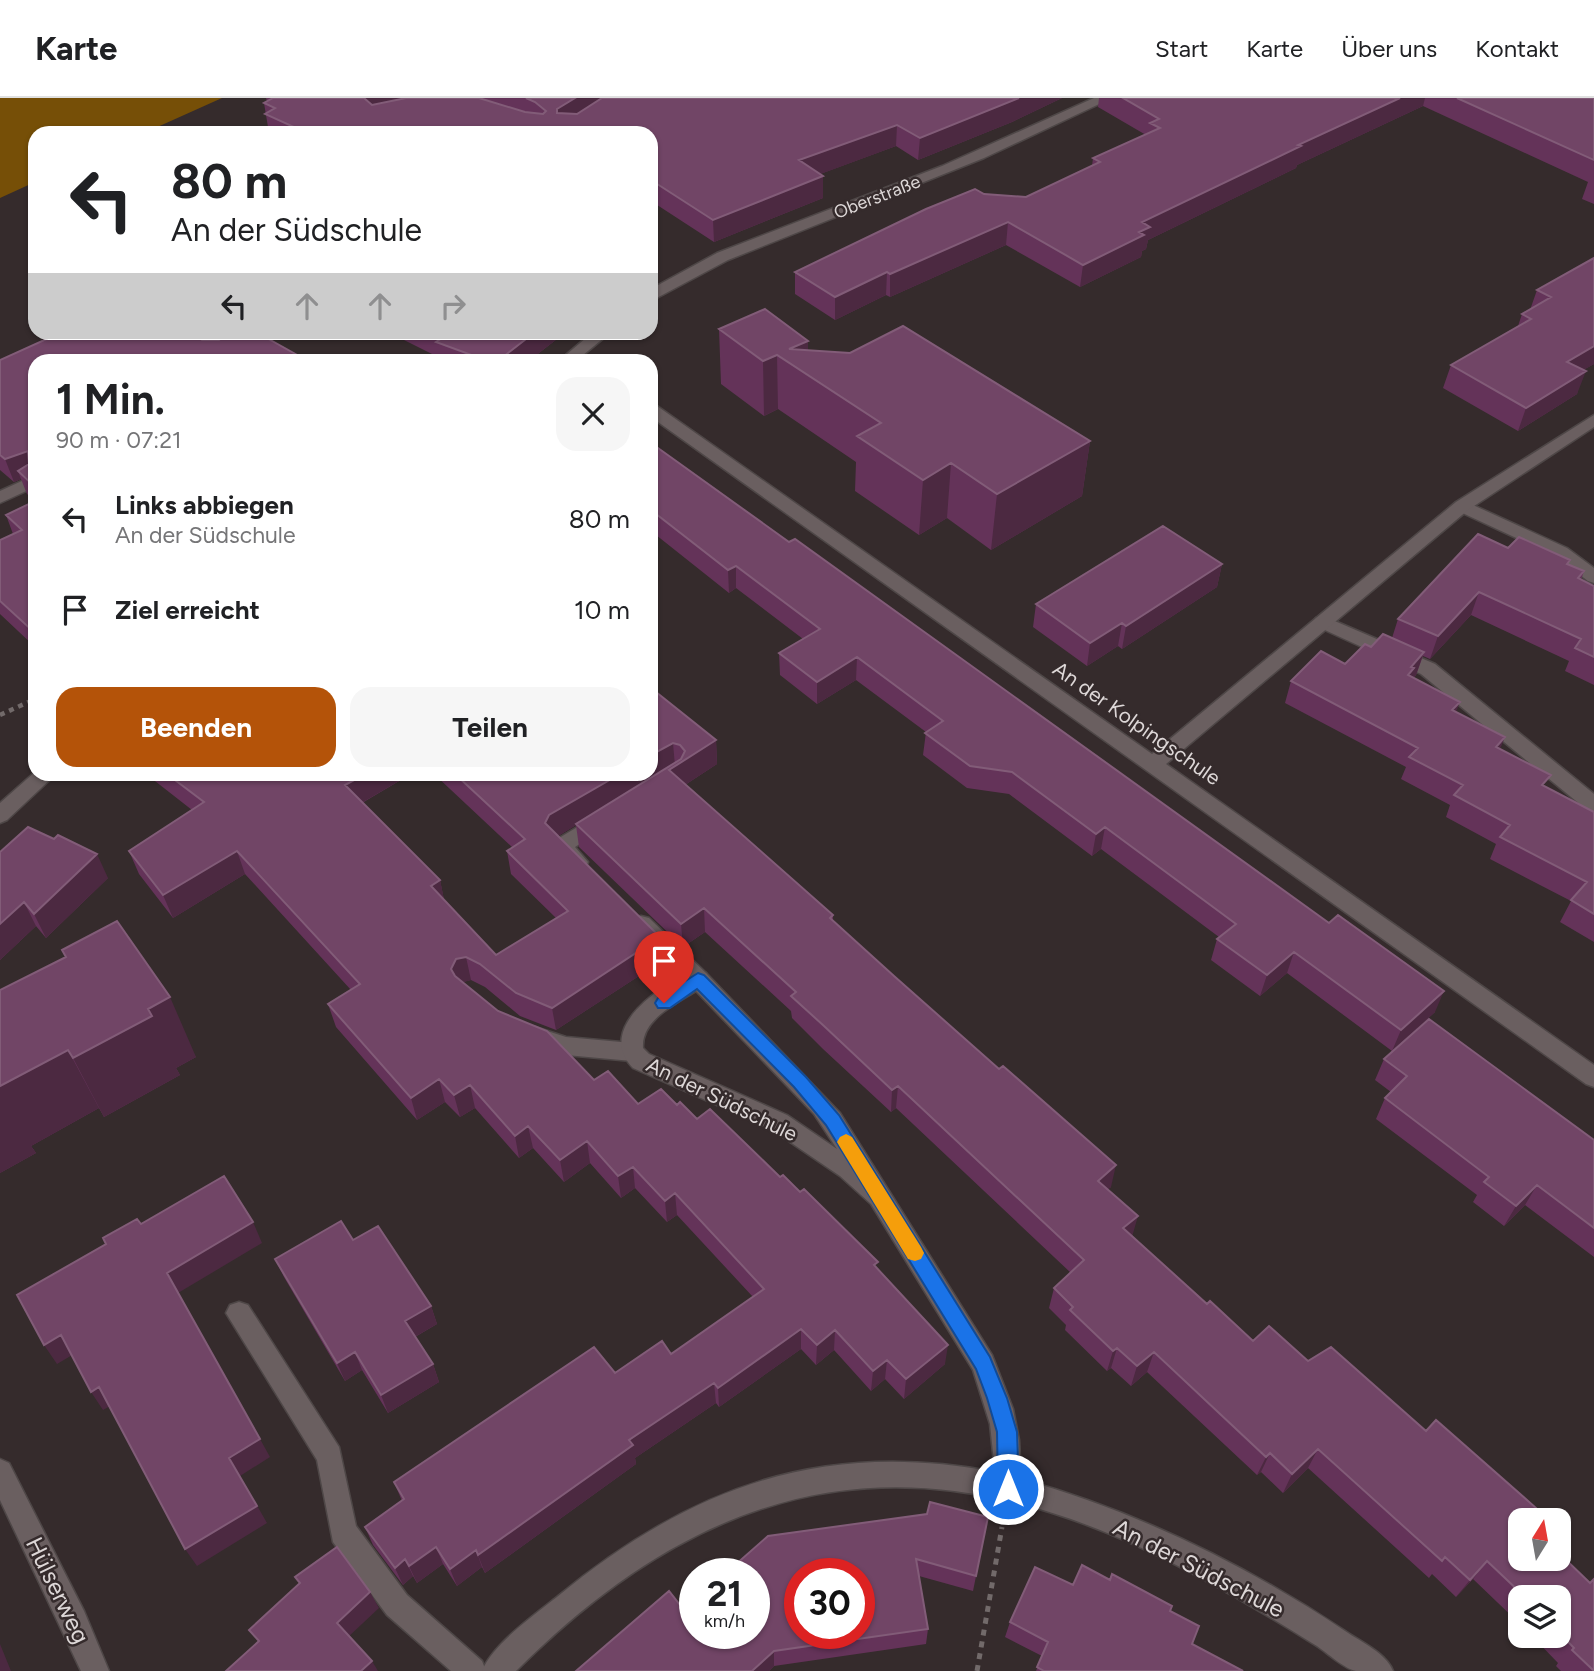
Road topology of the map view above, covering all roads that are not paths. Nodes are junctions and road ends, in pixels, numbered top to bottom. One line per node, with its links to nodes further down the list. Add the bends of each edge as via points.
1 (1105, 98): 2 (street, Oberstraße, via 994,151 721,258)
2 (658, 292)
3 (595, 340): 4 (street)
4 (580, 354)
5 (658, 414): 12 (street, An der Kolpingschule)
6 (1594, 420): 9 (street)
7 (28, 485): 8 (street)
8 (9, 498)
9 (1462, 506): 10 (street, via 1560,552); 11 (street)
10 (1594, 577)
11 (1323, 622): 12 (street); 14 (street, via 1428,668)
12 (1154, 763): 22 (street, An der Kolpingschule)
13 (38, 781): 16 (street)
14 (1594, 805)
15 (618, 811): 17 (street, via 561,846)
16 (0, 814)
17 (591, 875)
18 (630, 913): 19 (street, An der Südschule)
19 (698, 979): 21 (street, An der Südschule, via 639,1022 631,1038); 23 (street, An der Südschule, via 822,1107)
20 (518, 1029): 21 (street, An der Südschule, via 566,1045)
21 (632, 1052): 23 (street, An der Südschule, via 655,1069 779,1122)
22 (1591, 1069)
23 (880, 1197): 26 (street, An der Südschule, via 983,1363 1007,1432)
24 (239, 1313): 28 (street, via 330,1456 343,1532 397,1605)
25 (0, 1472): 27 (street, Hülserweg)
26 (1008, 1489): 29 (street, An der Südschule, via 932,1475 862,1474 793,1484 754,1496 685,1527 638,1555 550,1621); 30 (street, An der Südschule, via 1092,1515 1217,1571)
27 (95, 1671)
28 (472, 1671)
29 (496, 1671)
30 (1379, 1671)

